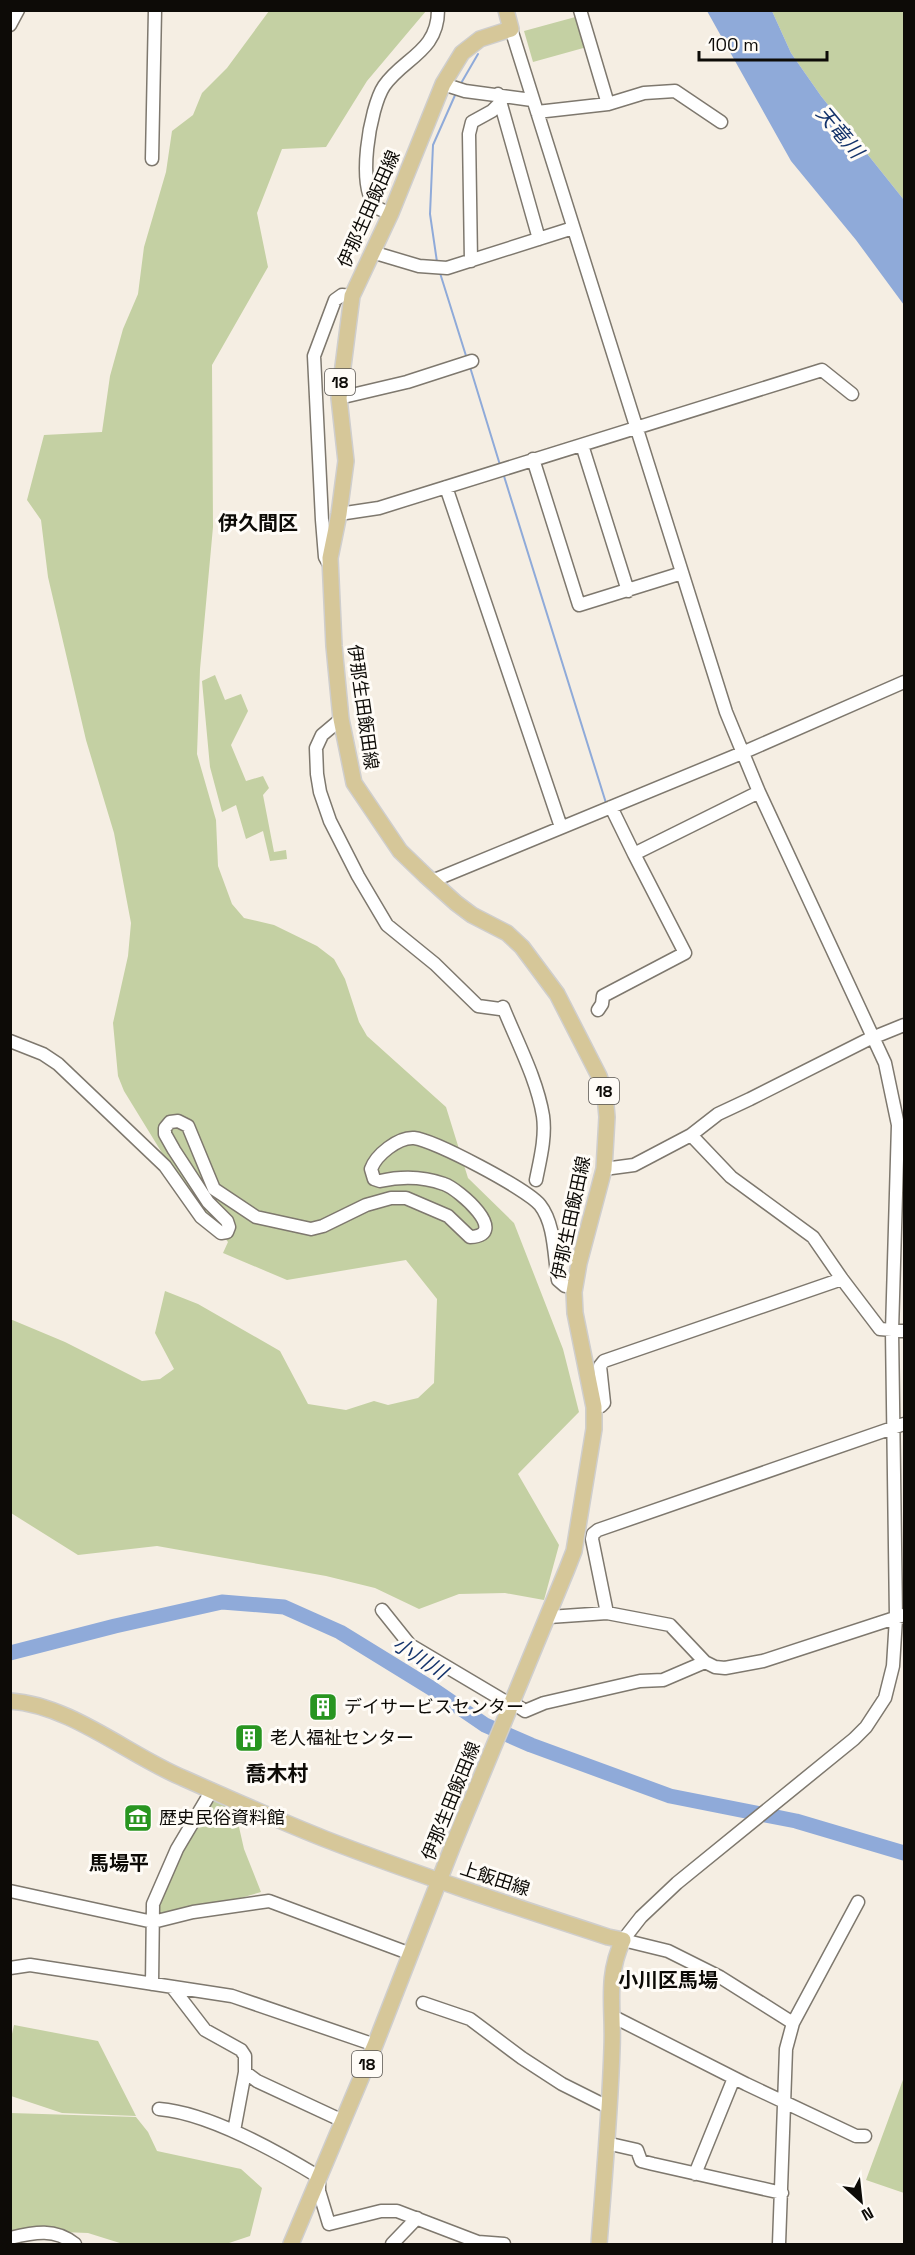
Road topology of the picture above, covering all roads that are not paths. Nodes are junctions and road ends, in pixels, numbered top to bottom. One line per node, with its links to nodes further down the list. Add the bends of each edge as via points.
1 (18, 10): 6 (street)
2 (155, 10): 14 (street)
3 (438, 10): 15 (street, via 435,29 426,45 385,84 373,111 366,186 378,208)
4 (506, 10): 7 (main road)
5 (580, 10): 11 (street)
6 (10, 25)
7 (511, 29): 8 (main road, 伊那生田飯田線 / 18, via 480,39 462,52); 10 (street)
8 (454, 87): 9 (street); 15 (main road, 伊那生田飯田線 / 18)
9 (499, 99): 10 (street); 17 (street); 19 (street, via 492,111 472,122 469,134)
10 (532, 100): 12 (street)
11 (608, 104): 12 (street); 13 (street, via 644,93 675,91)
12 (537, 112): 16 (street)
13 (721, 122)
14 (152, 159)
15 (391, 213): 18 (main road, 伊那生田飯田線 / 18)
16 (573, 228): 17 (street); 24 (street)
17 (539, 239): 19 (street)
18 (372, 252): 19 (street, via 437,268); 20 (main road, 伊那生田飯田線 / 18)
19 (471, 261)
20 (352, 296): 23 (main road, 伊那生田飯田線 / 18); 29 (street, via 342,295 334,300 314,356 322,520 325,557)
21 (469, 362): 23 (street)
22 (852, 394): 24 (street, via 822,370)
23 (339, 398): 28 (main road, 伊那生田飯田線 / 18, via 346,461)
24 (636, 428): 25 (street); 30 (street)
25 (582, 445): 26 (street); 31 (street)
26 (533, 459): 27 (street); 31 (street, via 579,605)
27 (447, 487): 28 (street, via 379,508); 37 (street)
28 (339, 514): 29 (main road, 伊那生田飯田線 / 18)
29 (330, 567): 33 (main road, 伊那生田飯田線 / 18)
30 (682, 573): 31 (street); 34 (street)
31 (628, 591)
32 (904, 682): 34 (street)
33 (341, 719): 39 (main road, 伊那生田飯田線 / 18, via 354,783 400,852); 47 (street, via 322,735 316,748 320,792 330,822 387,924 478,1006 503,1007 543,1117)
34 (742, 753): 35 (street); 36 (street)
35 (759, 792): 38 (street); 42 (street)
36 (611, 807): 37 (street); 38 (street)
37 (561, 827): 39 (street)
38 (634, 854): 40 (street, via 685,953 603,996)
39 (432, 881): 46 (main road, 伊那生田飯田線 / 18, via 472,915 507,933 557,994 605,1095 608,1117)
40 (598, 1010)
41 (904, 1025): 42 (street)
42 (873, 1038): 44 (street, via 885,1063); 45 (street, via 718,1114)
43 (10, 1041): 49 (street, via 58,1064 165,1166 201,1217 221,1233 227,1232 227,1221 208,1202 174,1150 165,1134 170,1122 188,1126 214,1189 256,1217 310,1230 366,1205 406,1198 448,1216 470,1237 484,1232 486,1226 475,1208 446,1184 419,1177 374,1179 374,1162 403,1139 413,1138 445,1150 533,1198 549,1219 558,1280)
44 (901, 1126): 50 (street)
45 (691, 1135): 46 (street, via 634,1165); 48 (street, via 732,1177 813,1237)
46 (604, 1169): 51 (main road, 伊那生田飯田線 / 18, via 574,1292)
47 (536, 1180)
48 (842, 1279): 50 (street, via 880,1329); 51 (street, via 604,1361 600,1366 604,1403)
49 (566, 1286)
50 (898, 1331): 52 (street)
51 (594, 1407): 56 (main road, 伊那生田飯田線 / 18, via 591,1451 574,1551)
52 (899, 1426): 54 (street, via 598,1530 592,1539); 55 (street)
53 (382, 1610): 59 (street, via 410,1645)
54 (607, 1613): 56 (street); 57 (street, via 670,1625)
55 (900, 1616): 57 (street, via 763,1661 725,1668); 65 (street, via 890,1682 876,1714 854,1739 653,1906)
56 (549, 1617): 59 (main road, 伊那生田飯田線 / 18)
57 (705, 1662): 59 (street, via 663,1680 629,1683 525,1711)
58 (10, 1701): 60 (main road, 上飯田線, via 75,1721 140,1758)
59 (510, 1704): 61 (main road, 伊那生田飯田線 / 18)
60 (212, 1790): 61 (main road, 上飯田線, via 323,1838); 64 (street, via 163,1878 153,1904)
61 (440, 1881): 65 (main road, 上飯田線); 66 (main road, 伊那生田飯田線 / 18)
62 (10, 1891): 64 (street)
63 (858, 1902): 72 (street)
64 (153, 1922): 66 (street, via 193,1912 269,1902); 68 (street)
65 (623, 1940): 71 (main road, via 612,1969); 72 (street, via 668,1951 720,1977)
66 (411, 1954): 73 (main road, 伊那生田飯田線 / 18)
67 (10, 1968): 68 (street, via 30,1965)
68 (152, 1984): 69 (street)
69 (172, 1987): 73 (street, via 258,2003); 74 (street, via 205,2030 241,2050)
70 (423, 2003): 77 (street, via 470,2019 562,2084)
71 (612, 2016): 75 (street); 77 (main road)
72 (793, 2023): 76 (street, via 786,2049)
73 (375, 2045): 79 (main road, 伊那生田飯田線 / 18)
74 (245, 2072): 79 (street); 80 (street)
75 (734, 2078): 76 (street); 83 (street)
76 (783, 2100): 81 (street, via 856,2136); 85 (street)
77 (608, 2107): 82 (main road)
78 (159, 2109): 80 (street)
79 (343, 2121): 84 (main road, 伊那生田飯田線 / 18)
80 (234, 2131): 84 (street, via 272,2148)
81 (865, 2136)
82 (606, 2143): 83 (street, via 637,2150 641,2161); 92 (main road)
83 (695, 2174): 85 (street)
84 (319, 2177): 86 (street, via 329,2224 390,2210); 89 (main road, 伊那生田飯田線 / 18)
85 (782, 2193): 93 (street)
86 (417, 2218): 90 (street); 91 (street, via 478,2242)
87 (10, 2238): 88 (street, via 54,2232)
88 (75, 2244)
89 (291, 2244)
90 (392, 2244)
91 (504, 2244)
92 (599, 2244)
93 (779, 2244)

